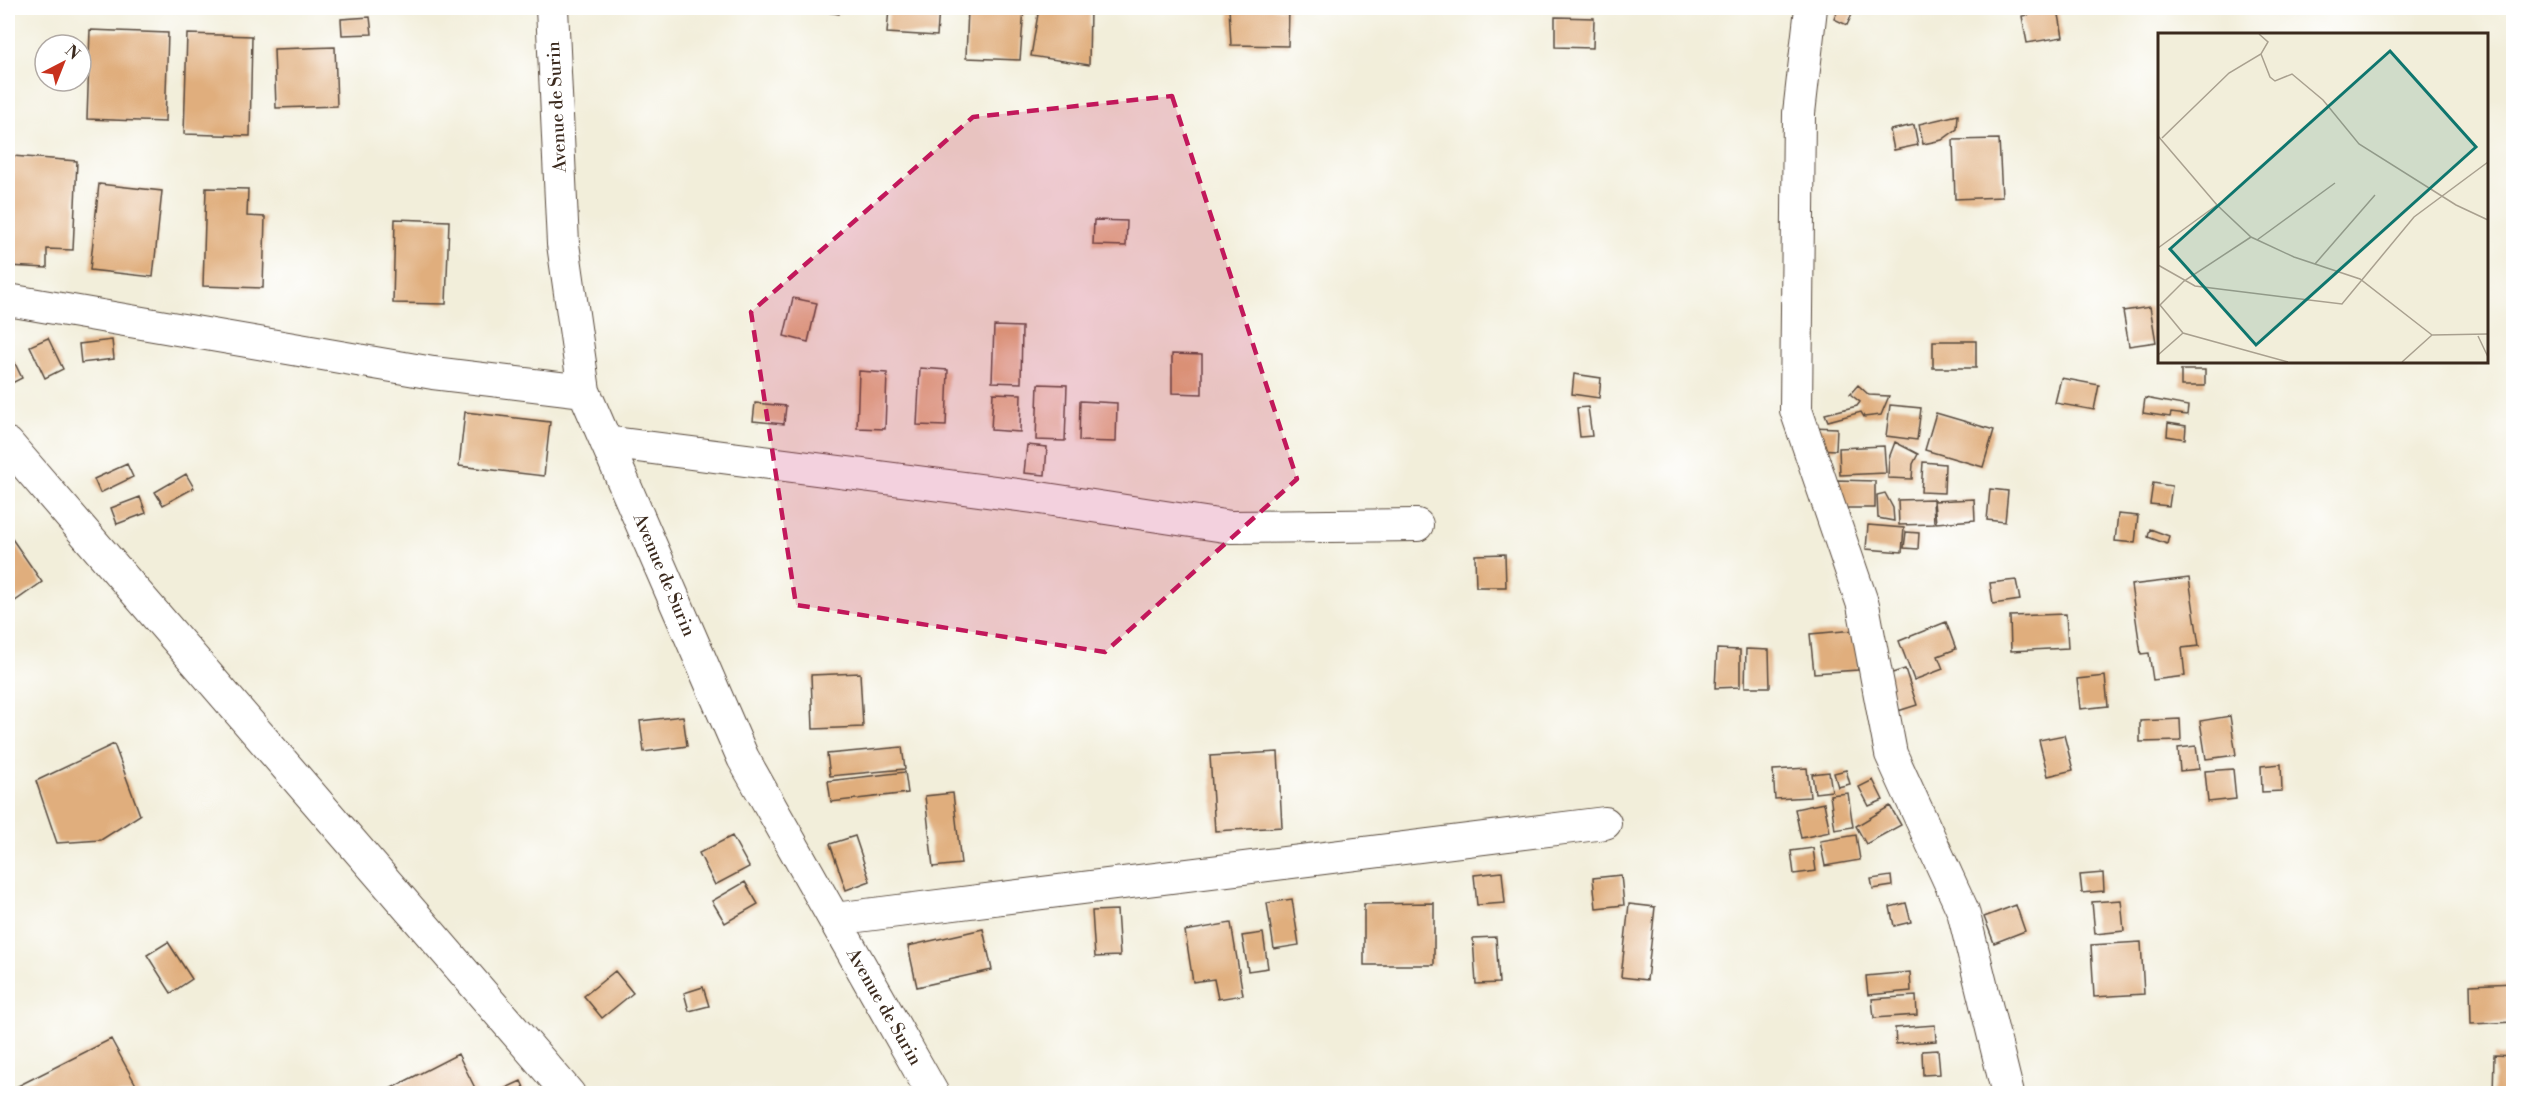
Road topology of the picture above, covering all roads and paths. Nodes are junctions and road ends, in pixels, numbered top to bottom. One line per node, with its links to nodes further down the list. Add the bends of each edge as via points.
1 (552, 8): 4 (street, Avenue de Surin, via 563,244)
2 (1811, 8): 12 (street, via 1799,113 1796,410 1863,605 1891,754 1963,911)
3 (8, 300): 4 (street, via 422,371)
4 (584, 391): 5 (street, Avenue de Surin)
5 (606, 442): 7 (street, via 1033,497 1231,527); 9 (street, Avenue de Surin, via 743,758)
6 (8, 444): 10 (street)
7 (1417, 525)
8 (1605, 823): 9 (street)
9 (834, 920): 11 (street, Avenue de Surin)
10 (569, 1094)
11 (933, 1094)
12 (2007, 1094)

